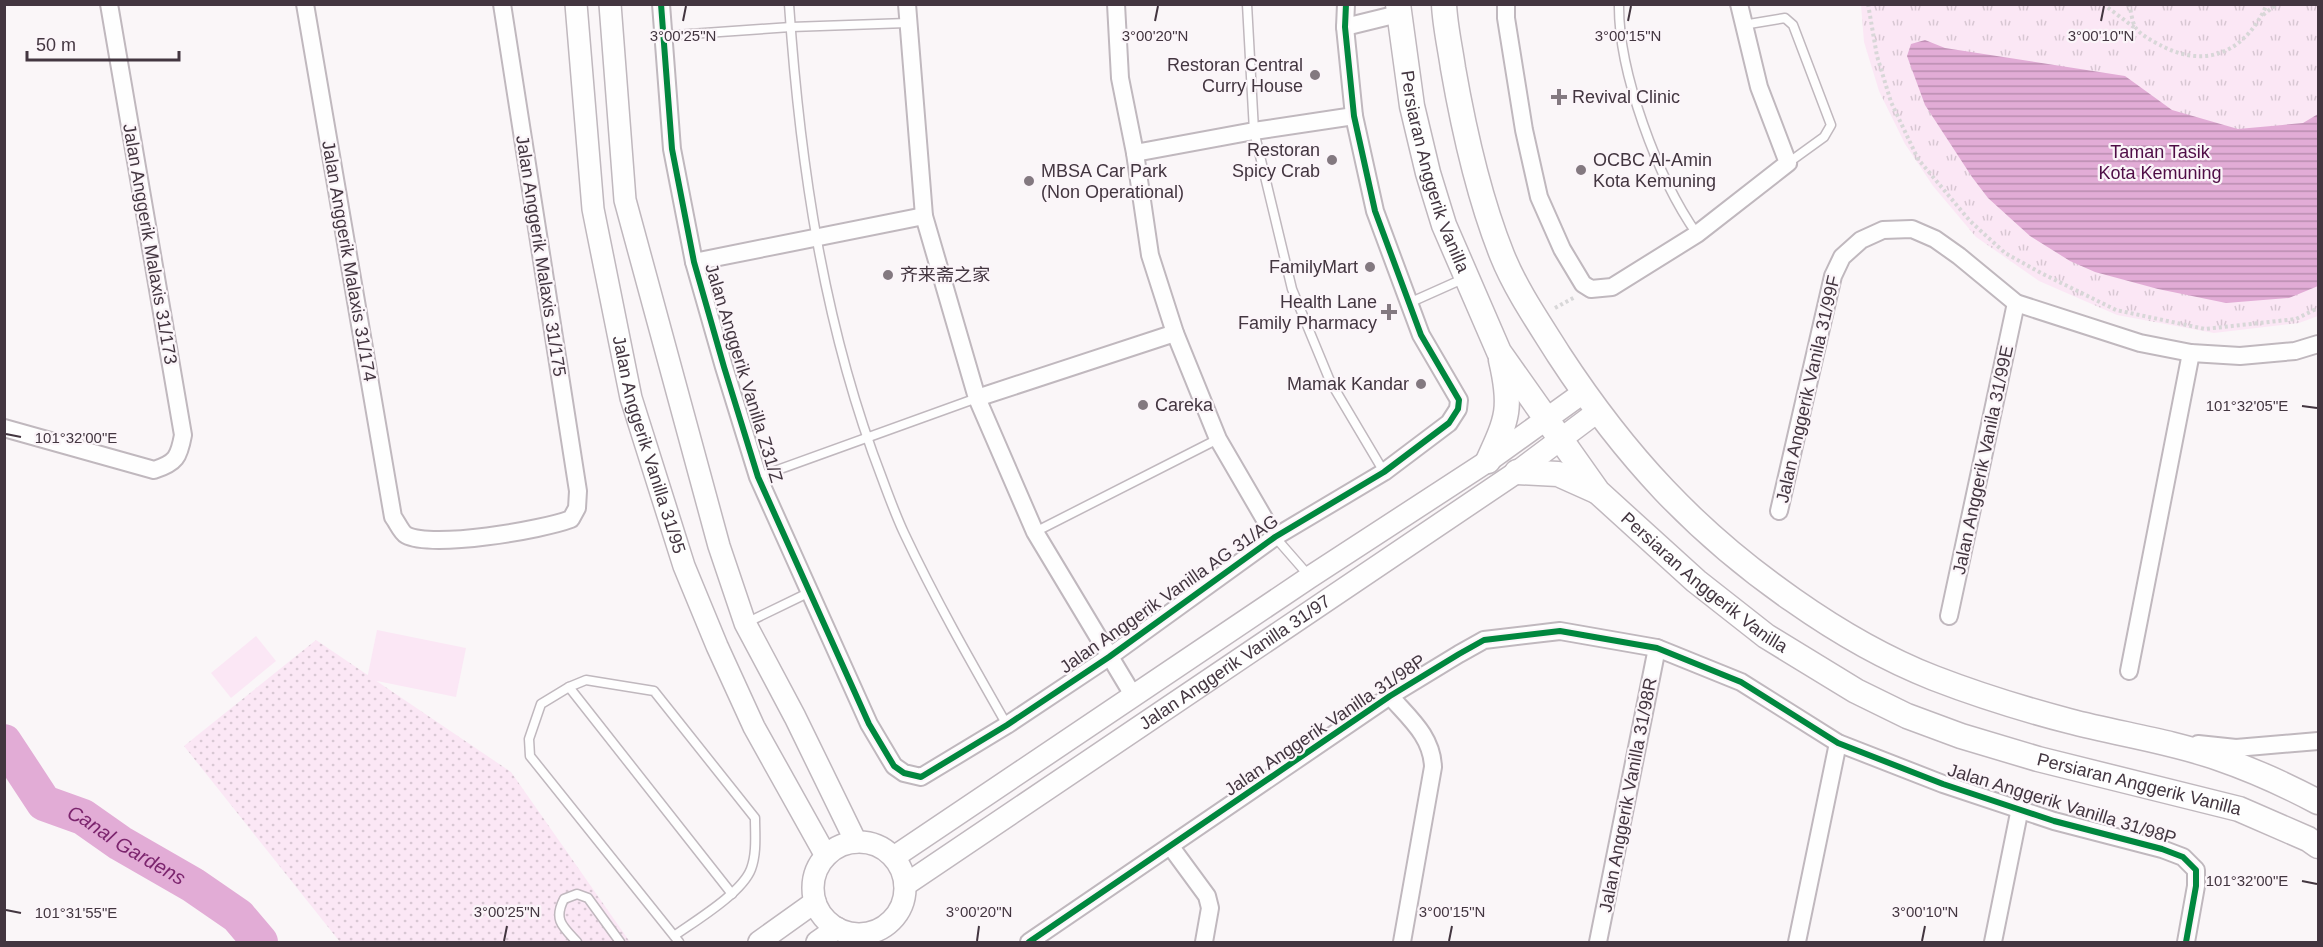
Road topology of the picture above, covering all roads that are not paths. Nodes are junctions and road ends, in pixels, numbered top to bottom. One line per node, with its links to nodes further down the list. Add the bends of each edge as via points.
1 (109, 4): 41 (street, Jalan Anggerik Malaxis 31/173, via 183,435 179,454 168,466 154,470)
2 (305, 4): 50 (street, Jalan Anggerik Malaxis 31/174, via 393,517 404,535 424,541 447,541 554,525 571,519)
3 (502, 4): 50 (street, Jalan Anggerik Malaxis 31/175, via 578,491)
4 (576, 4): 74 (street, Jalan Anggerik Vanilla 31/95, via 593,209 631,398 684,566 717,646 754,727)
5 (610, 4): 57 (street, via 625,200 719,546)
6 (661, 4): 21 (street, Jalan Anggerik Vanilla Z31/Z)
7 (789, 4): 19 (lane)
8 (907, 4): 17 (street)
9 (1116, 4): 24 (street, via 1120,78)
10 (1247, 4): 23 (lane)
11 (1346, 4): 20 (street)
12 (1444, 4): 37 (main road, Persiaran Anggerik Vanilla, via 1459,97 1482,197 1503,257 1535,318)
13 (1506, 4): 27 (street, via 1524,130 1539,197 1583,284 1591,289 1612,288)
14 (1618, 4): 27 (lane, via 1618,28 1638,105 1680,210)
15 (1739, 4): 18 (street)
16 (1398, 9): 20 (street); 30 (main road, Persiaran Anggerik Vanilla, via 1412,106 1428,173)
17 (907, 23): 19 (lane); 26 (street)
18 (1743, 25): 25 (street, via 1759,87); 25 (lane, via 1785,18 1793,25 1831,125 1824,137)
19 (791, 27): 21 (lane); 28 (lane, via 800,131)
20 (1345, 27): 22 (street)
21 (662, 36): 29 (street, Jalan Anggerik Vanilla Z31/Z, via 672,149)
22 (1354, 116): 23 (street); 31 (street, via 1375,211)
23 (1254, 131): 24 (street); 46 (lane, via 1292,289 1330,381)
24 (1135, 153): 33 (street, via 1150,255)
25 (1788, 163): 27 (street)
26 (924, 216): 28 (street); 38 (street)
27 (1697, 234)
28 (817, 236): 29 (street); 42 (lane, via 837,337)
29 (694, 262): 48 (street, Jalan Anggerik Vanilla Z31/Z)
30 (1466, 278): 31 (lane); 35 (main road, Persiaran Anggerik Vanilla)
31 (1409, 303): 46 (street, Jalan Anggerik Vanilla AG 31/AG, via 1421,335 1459,400 1458,409 1449,423)
32 (2016, 303): 36 (street, via 2140,343); 51 (street, Jalan Anggerik Vanila 31/99F, via 1935,239 1912,230 1883,230 1861,240 1842,256 1833,276); 56 (street, Jalan Anggerik Vanila 31/99E)
33 (1175, 333): 38 (street); 43 (street)
34 (2319, 344): 36 (street, via 2295,351 2240,356)
35 (1499, 352): 40 (main road, Persiaran Anggerik Vanilla); 45 (main road, via 1507,414)
36 (2191, 353): 60 (street)
37 (1584, 392): 39 (main road, Persiaran Anggerik Vanilla); 40 (street, Jalan Anggerik Vanilla 31/97)
38 (977, 398): 42 (lane); 52 (street)
39 (1597, 412): 44 (street, Jalan Anggerik Vanilla 31/97); 66 (main road, Persiaran Anggerik Vanilla, via 1691,520 1740,562 1878,654 1988,697)
40 (1548, 418): 44 (main road, Persiaran Anggerik Vanilla); 45 (street, Jalan Anggerik Vanilla 31/97)
41 (4, 428)
42 (866, 436): 48 (lane); 64 (lane, via 903,532)
43 (1218, 439): 52 (lane); 53 (street)
44 (1562, 439): 47 (street, Jalan Anggerik Vanilla 31/97); 49 (main road, Persiaran Anggerik Vanilla)
45 (1488, 461): 54 (street, Jalan Anggerik Vanilla 31/97)
46 (1384, 471): 53 (street, Jalan Anggerik Vanilla AG 31/AG)
47 (1517, 472): 49 (main road, via 1558,474); 76 (street, Jalan Anggerik Vanilla 31/97)
48 (758, 477): 55 (street, Jalan Anggerik Vanilla Z31/Z)
49 (1598, 492): 72 (main road, Persiaran Anggerik Vanilla, via 1696,581 1766,636 1856,691 1906,716 2038,759 2239,809)
50 (577, 508)
51 (1779, 511)
52 (1035, 532): 59 (street)
53 (1275, 537): 54 (lane); 59 (street, Jalan Anggerik Vanilla AG 31/AG)
54 (1310, 577): 62 (street, Jalan Anggerik Vanilla 31/97)
55 (810, 592): 57 (lane); 68 (street, Jalan Anggerik Vanilla Z31/Z, via 868,724 885,753 904,773)
56 (1949, 616)
57 (745, 623): 71 (street)
58 (1657, 648): 63 (street, Jalan Anggerik Vanilla 31/98P, via 1560,631 1484,640); 67 (street, Jalan Anggerik Vanilla 31/98P, via 1741,682); 88 (street, Jalan Anggerik Vanilla 31/98R)
59 (1109, 657): 62 (street); 64 (street, Jalan Anggerik Vanilla AG 31/AG)
60 (2129, 671)
61 (569, 687): 77 (lane); 77 (lane, via 586,680 654,691 755,818 751,870); 80 (lane, via 542,704 529,739 530,756)
62 (1133, 695): 75 (street, Jalan Anggerik Vanilla 31/97)
63 (1390, 696): 73 (street, Jalan Anggerik Vanilla 31/98P); 87 (street, via 1425,736 1433,767)
64 (1007, 725): 68 (street, Jalan Anggerik Vanilla AG 31/AG)
65 (2319, 741): 66 (street, via 2236,748)
66 (2164, 742): 69 (main road, Persiaran Anggerik Vanilla, via 2218,757)
67 (1838, 743): 70 (street, Jalan Anggerik Vanilla 31/98P, via 1943,784); 89 (street)
68 (921, 777)
69 (2319, 802)
70 (2020, 808): 90 (street); 91 (street, Jalan Anggerik Vanilla 31/98P, via 2183,858 2196,870)
71 (855, 842): 74 (street); 75 (street, via 870,843)
72 (2319, 846)
73 (1171, 847): 85 (street, Jalan Anggerik Vanilla 31/98P); 86 (street, via 1207,896 1210,908)
74 (826, 856): 78 (street, via 814,878)
75 (894, 857): 76 (street)
76 (905, 885): 79 (street, via 898,912 883,926 864,933)
77 (732, 894): 80 (lane)
78 (815, 902): 79 (street); 83 (street)
79 (837, 928): 84 (street)
80 (676, 939)
81 (577, 942): 82 (lane, via 559,920 564,899 577,894 588,898)
82 (620, 942)
83 (759, 942)
84 (818, 942)
85 (1029, 942)
86 (1203, 942)
87 (1402, 942)
88 (1598, 942)
89 (1797, 942)
90 (1993, 942)
91 (2186, 942)

